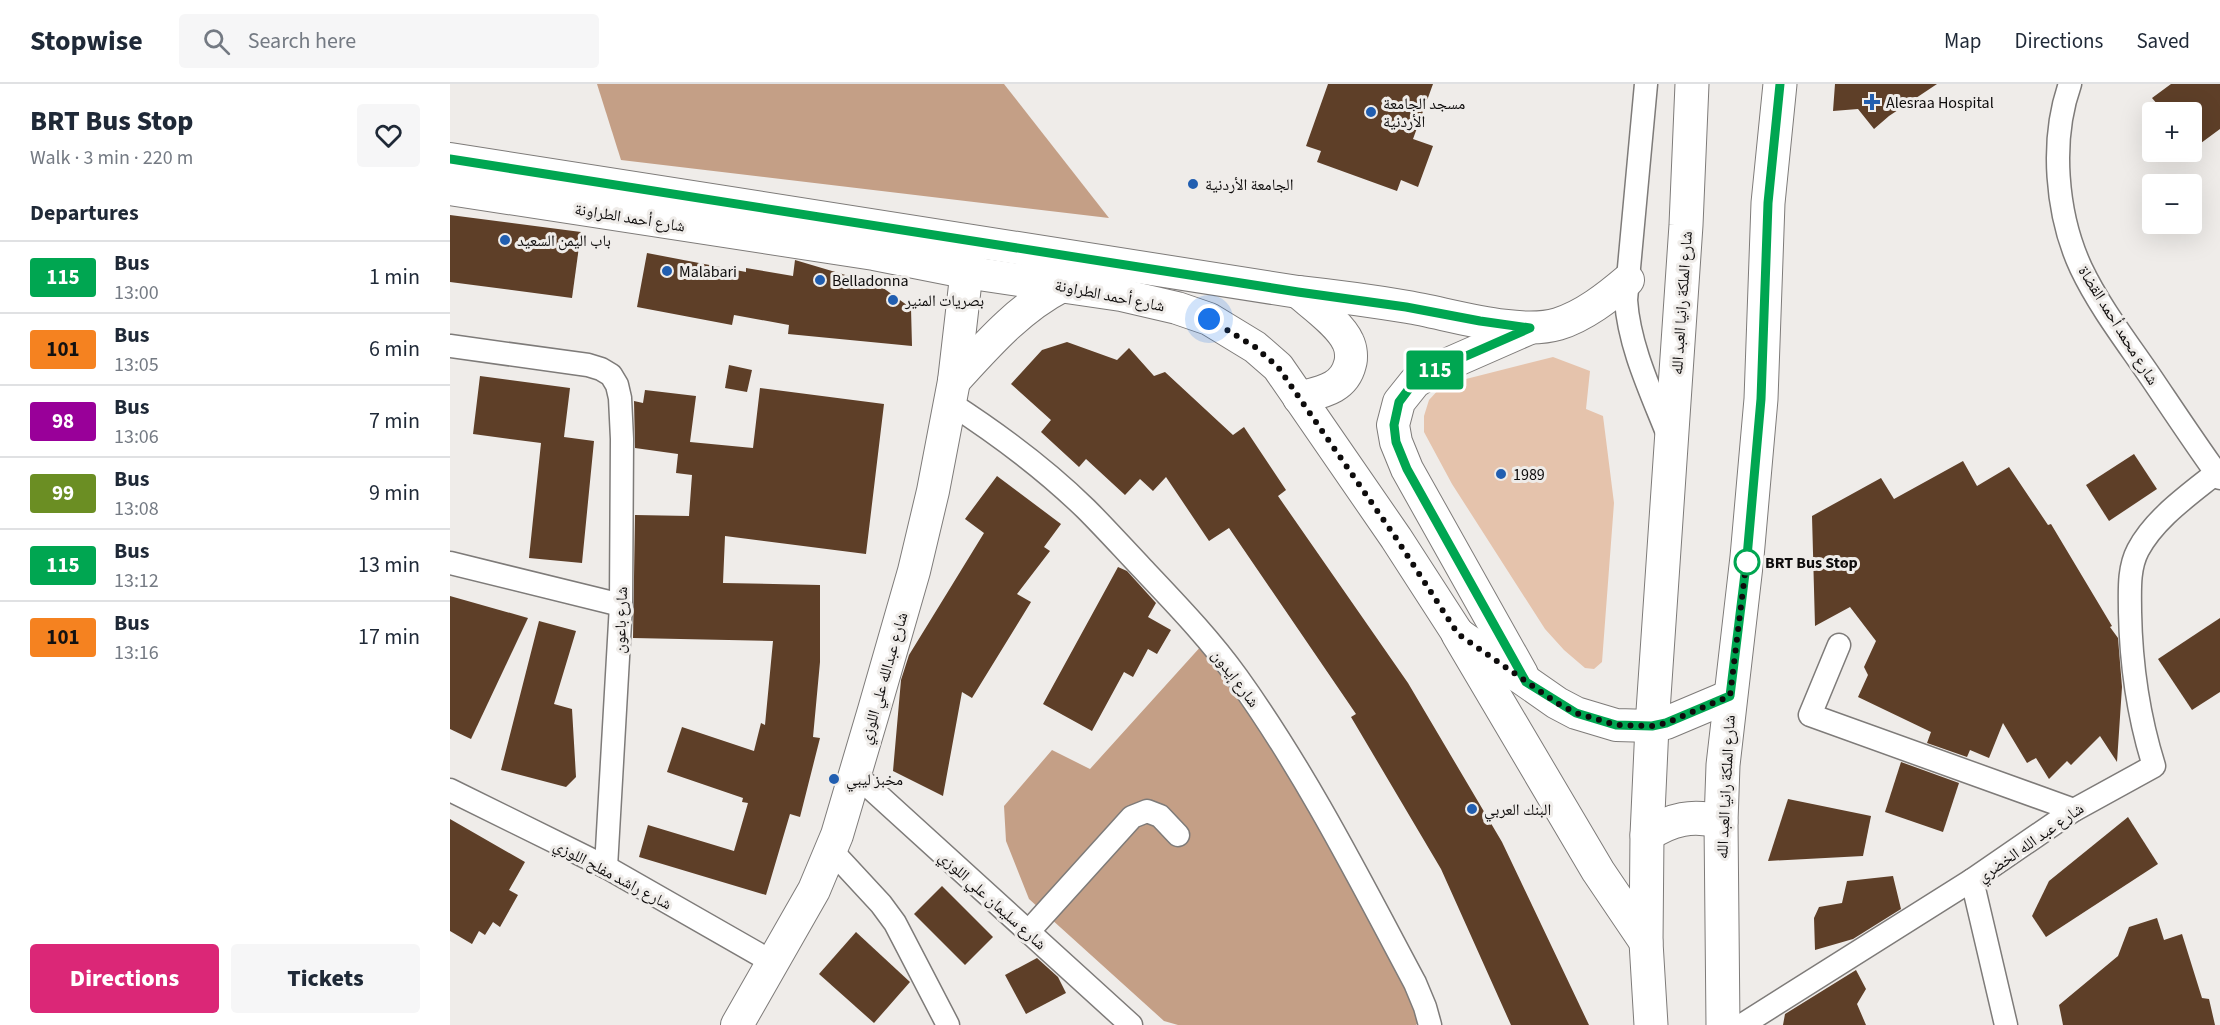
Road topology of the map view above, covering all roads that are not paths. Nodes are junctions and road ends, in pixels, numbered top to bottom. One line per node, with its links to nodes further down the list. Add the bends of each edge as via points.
1 (1646, 84): 9 (street)
2 (1692, 84): 16 (main road, شارع الملكة رانيا العبد الله)
3 (1780, 84): 23 (main road, شارع الملكة رانيا العبد الله, via 1768,203 1761,399)
4 (2070, 84): 17 (street, شارع محمد أحمد القضاة, via 2058,138 2058,170 2064,211 2078,260 2101,303)
5 (450, 159): 7 (street, شارع أحمد الطراونة)
6 (450, 189): 8 (street, شارع أحمد الطراونة, via 874,254)
7 (971, 239): 8 (street, شارع عبدالله علي اللوزي); 11 (street, شارع أحمد الطراونة)
8 (965, 272): 10 (street, شارع أحمد الطراونة); 14 (street, شارع عبدالله علي اللوزي)
9 (1628, 280): 12 (street, شارع أحمد الطراونة, via 1609,296 1558,324); 16 (street, via 1627,317 1647,383)
10 (1062, 286): 14 (street, via 1016,318); 15 (street, شارع أحمد الطراونة, via 1121,295 1209,319 1255,347 1278,367)
11 (1298, 292): 12 (street, شارع أحمد الطراونة); 15 (street, via 1349,342 1352,358 1342,382 1327,391)
12 (1530, 328): 22 (street, via 1414,382 1399,402 1394,425 1407,469)
13 (450, 346): 19 (street, شارع باعون, via 588,365 610,375 617,385 622,439)
14 (952, 392): 25 (street, شارع عبدالله علي اللوزي, via 914,571); 40 (street, شارع إيدون, via 1085,508 1199,629 1236,676 1324,818 1415,983)
15 (1299, 398): 20 (street, شارع أحمد الطراونة)
16 (1672, 445): 24 (main road, شارع الملكة رانيا العبد الله)
17 (2218, 476): 27 (street, شارع عبد الله الخضري, via 2151,532 2132,564 2133,674 2154,765)
18 (450, 563): 19 (street)
19 (621, 605): 32 (street, شارع باعون)
20 (1458, 634): 22 (street, شارع أحمد الطراونة); 35 (main road, via 1598,871)
21 (1839, 645): 27 (street, via 1810,715)
22 (1526, 682): 24 (street, شارع أحمد الطراونة, via 1576,713 1616,725)
23 (1730, 696): 24 (street, شارع أحمد الطراونة); 28 (main road, شارع الملكة رانيا العبد الله)
24 (1652, 726): 30 (main road, شارع الملكة رانيا العبد الله)
25 (855, 774): 31 (street, شارع عبدالله علي اللوزي); 34 (street, شارع سليمان علي اللوزي)
26 (450, 790): 32 (street, شارع راشد مفلح اللوزي)
27 (2074, 810): 33 (street, شارع عبد الله الخضري)
28 (1721, 822): 30 (main road, via 1678,819); 42 (main road, شارع الملكة رانيا العبد الله)
29 (1178, 835): 34 (street, via 1160,816 1146,811 1132,817)
30 (1647, 835): 35 (main road, شارع الملكة رانيا العبد الله)
31 (831, 850): 36 (street, شارع عبدالله علي اللوزي); 38 (street, via 895,923)
32 (606, 867): 36 (street, شارع راشد مفلح اللوزي)
33 (1972, 880): 43 (street); 44 (street, شارع عبد الله الخضري)
34 (1028, 932): 39 (street, شارع سليمان علي اللوزي)
35 (1646, 942): 41 (main road, شارع الملكة رانيا العبد الله)
36 (774, 963): 37 (street, شارع عبدالله علي اللوزي)
37 (737, 1025)
38 (948, 1025)
39 (1131, 1025)
40 (1430, 1025)
41 (1651, 1025)
42 (1723, 1025)
43 (1742, 1025)
44 (2006, 1025)

